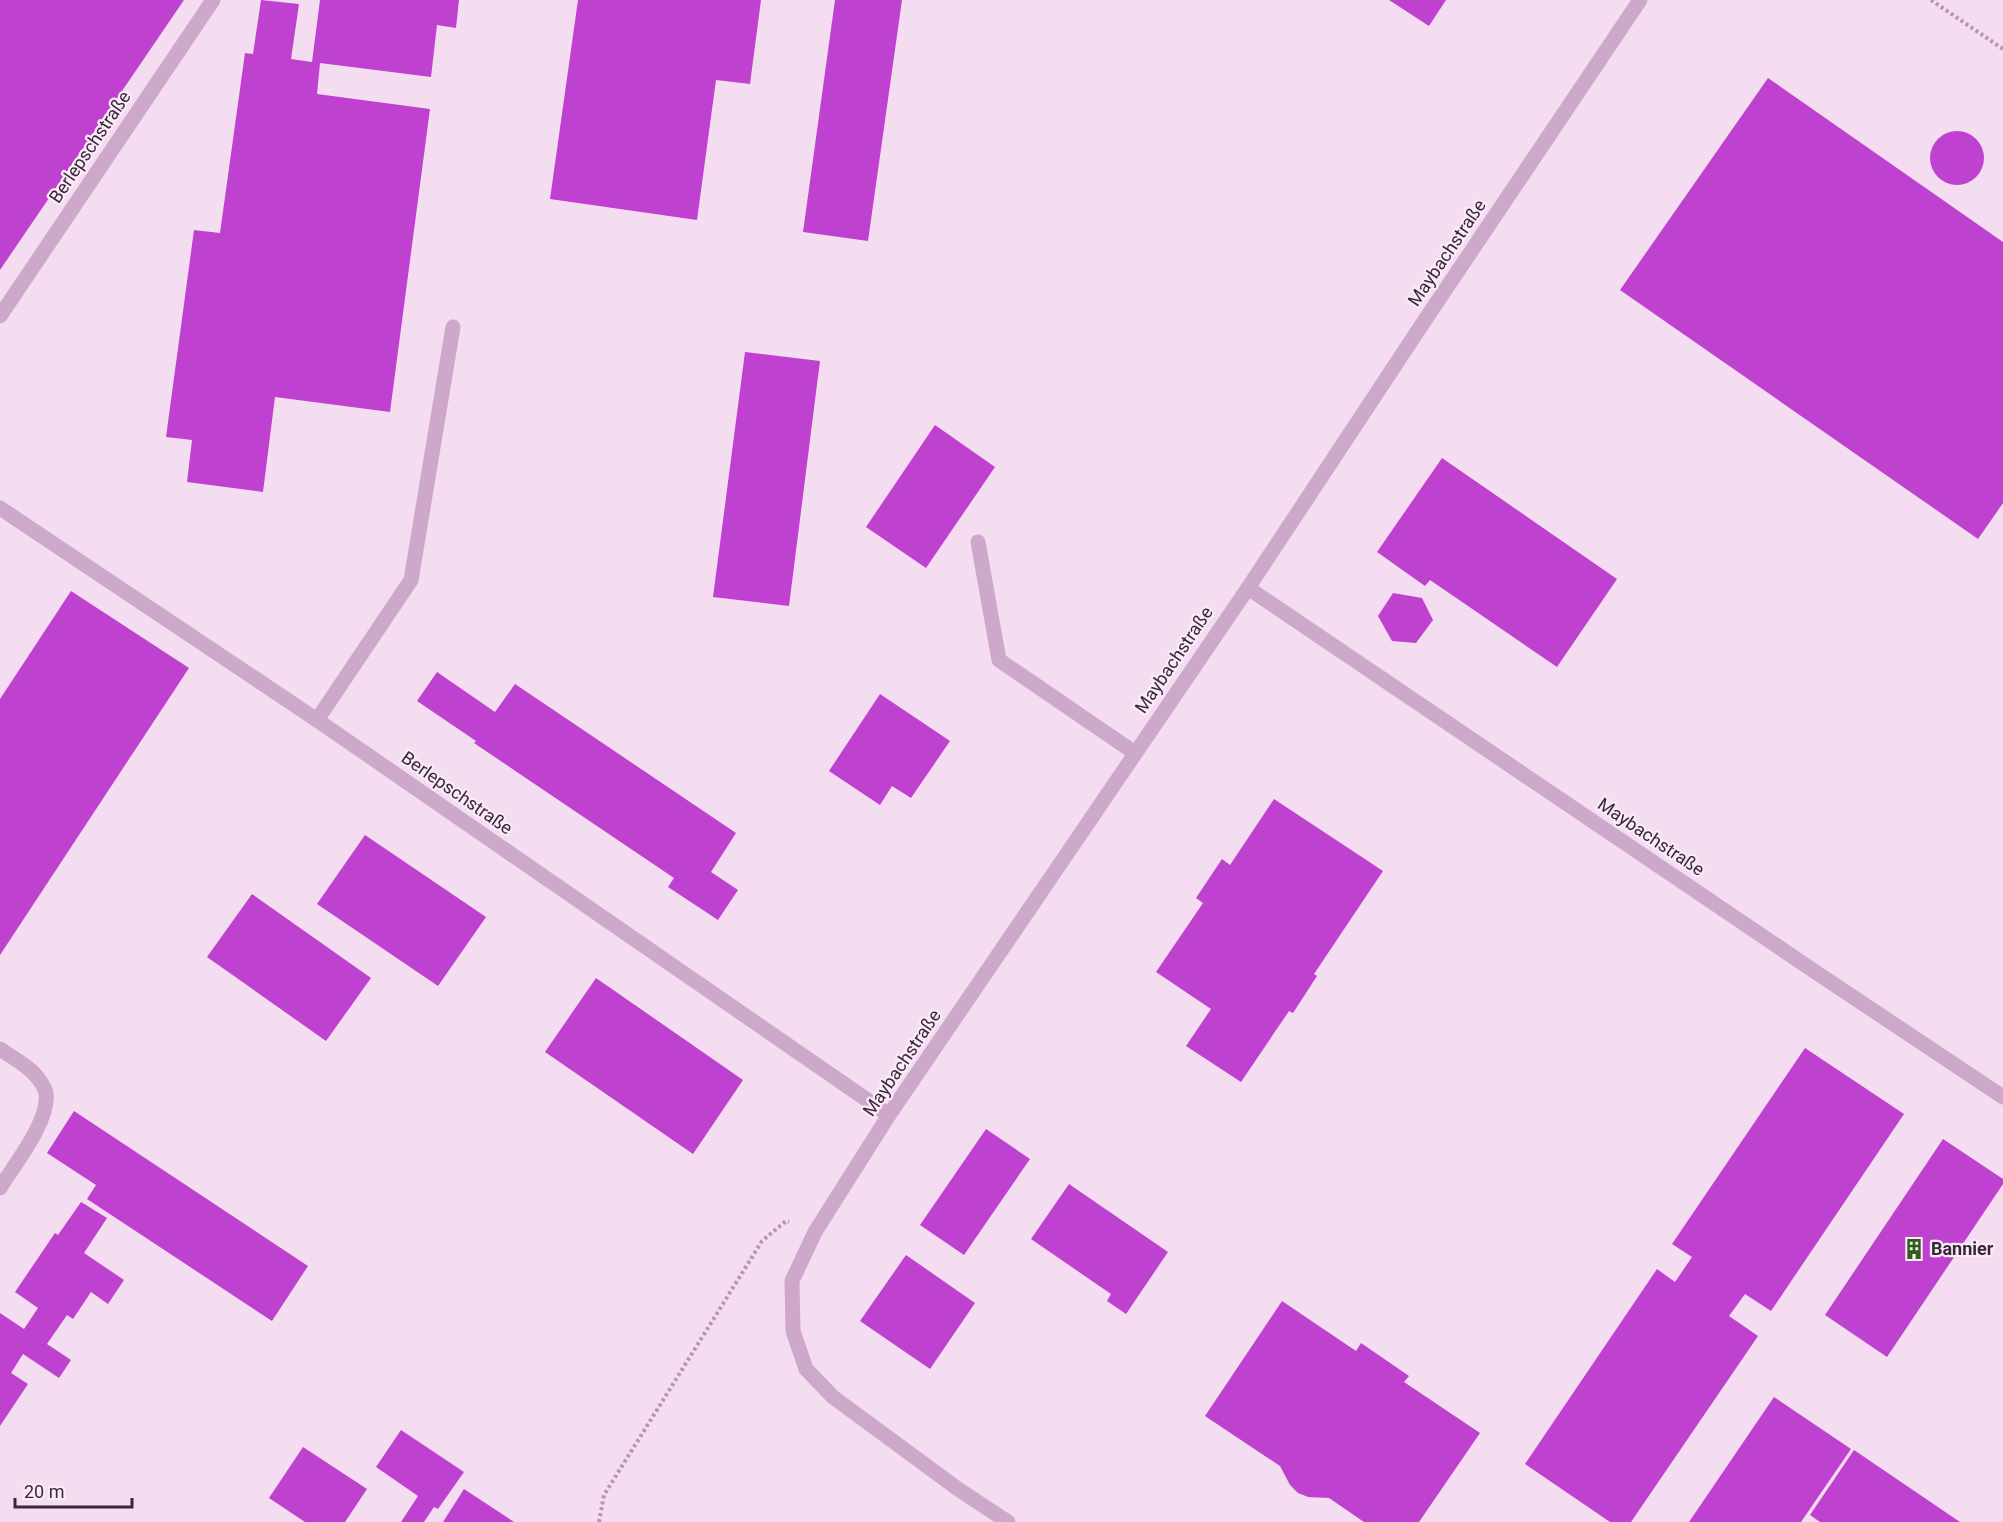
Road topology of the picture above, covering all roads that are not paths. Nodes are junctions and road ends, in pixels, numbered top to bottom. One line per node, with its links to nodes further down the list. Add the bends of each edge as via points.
1 (213, 0): 3 (street, Berlepschstraße)
2 (1640, 0): 7 (street, Maybachstraße)
3 (0, 316)
4 (453, 327): 8 (street, via 411,580)
5 (0, 508): 8 (street, Berlepschstraße)
6 (978, 542): 9 (street, via 999,660)
7 (1248, 588): 9 (street, Maybachstraße); 11 (street, Maybachstraße)
8 (317, 720): 12 (street, Berlepschstraße)
9 (1135, 753): 12 (street, Maybachstraße)
10 (0, 1049): 13 (street, via 28,1068 46,1092 45,1110 35,1132)
11 (2003, 1097)
12 (889, 1115): 14 (street, Maybachstraße, via 815,1232 792,1281 793,1331 806,1370 833,1397)
13 (0, 1188)
14 (1008, 1522)

